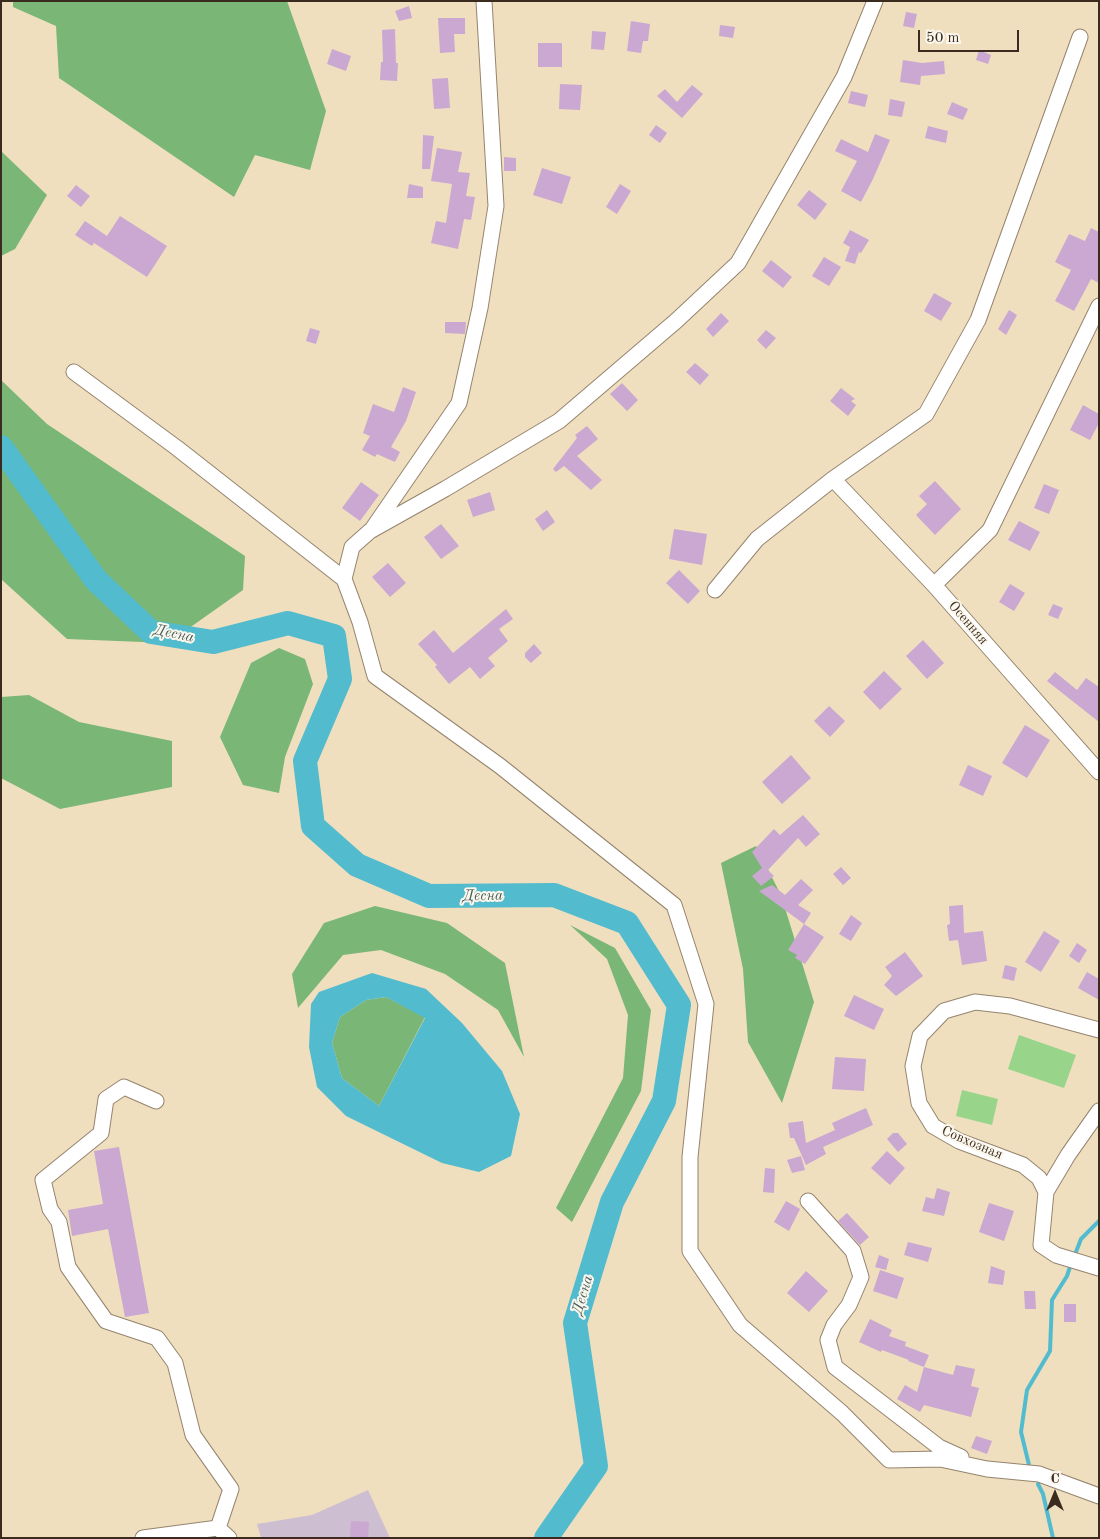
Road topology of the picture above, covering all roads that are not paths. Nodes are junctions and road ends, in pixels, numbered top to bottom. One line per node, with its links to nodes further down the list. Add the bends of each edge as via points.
1 (484, 1): 7 (street, via 496,206 480,308 459,403)
2 (876, 1): 7 (street, via 844,77 738,263 559,421)
3 (1080, 37): 6 (street, via 978,320 926,414)
4 (1099, 306): 9 (street, via 990,530)
5 (74, 372): 8 (street)
6 (832, 479): 9 (street, Осенняя); 10 (street, via 757,540)
7 (370, 531): 8 (street, via 352,547)
8 (344, 579): 18 (street, via 375,676 500,766 674,905 706,1004 690,1157 690,1251 740,1325 842,1413 889,1460 940,1459)
9 (934, 585): 11 (street, Осенняя)
10 (715, 590)
11 (1099, 772)
12 (1099, 1030): 15 (street, Совхозная, via 1010,1006 975,1002 944,1011 920,1036 914,1066 919,1103 933,1126 959,1141 1023,1165 1039,1178)
13 (156, 1101): 20 (street, via 124,1087 106,1099 101,1133 43,1180 50,1209 59,1222 68,1268 106,1321 157,1338 175,1363 194,1435 232,1489)
14 (1099, 1111): 15 (street)
15 (1046, 1192): 17 (street, via 1041,1244 1056,1255)
16 (808, 1201): 18 (street, via 853,1251 861,1277 828,1340 835,1367 939,1446)
17 (1099, 1268)
18 (987, 1468): 19 (street, via 1039,1474)
19 (1099, 1496)
20 (224, 1533): 21 (street)
21 (143, 1538)

